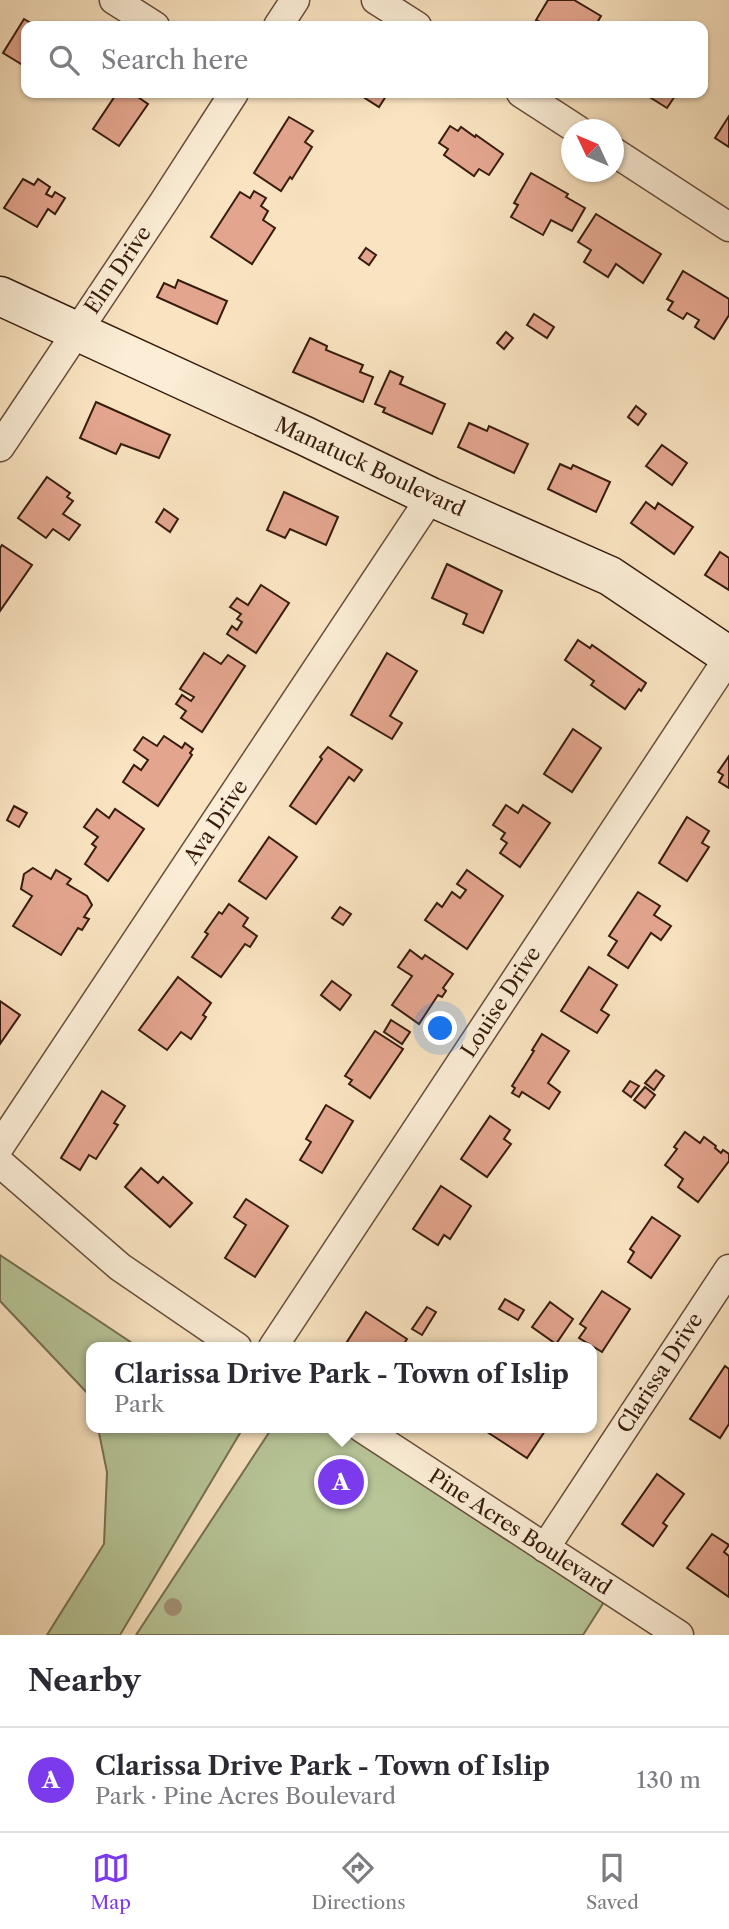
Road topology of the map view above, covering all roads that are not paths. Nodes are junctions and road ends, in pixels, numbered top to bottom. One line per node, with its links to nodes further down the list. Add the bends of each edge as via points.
1 (114, 0): 4 (street)
2 (295, 0): 5 (street)
3 (376, 0): 6 (street)
4 (147, 21)
5 (281, 21)
6 (409, 21)
7 (231, 98): 13 (street, Elm Drive)
8 (529, 98): 9 (street)
9 (561, 119)
10 (624, 159): 11 (street)
11 (729, 227)
12 (0, 296): 13 (street, Manatuck Boulevard)
13 (76, 332): 14 (street, Elm Drive); 15 (street, Manatuck Boulevard)
14 (0, 447)
15 (431, 497): 16 (street, Manatuck Boulevard, via 610,576); 17 (street, Ava Drive)
16 (729, 656): 21 (street, Louise Drive)
17 (0, 1146)
18 (0, 1163): 20 (street, via 120,1267)
19 (729, 1269): 23 (street, Clarissa Drive)
20 (230, 1342)
21 (276, 1342)
22 (370, 1433): 23 (street, Pine Acres Boulevard)
23 (545, 1548): 24 (street, Pine Acres Boulevard)
24 (679, 1635)

